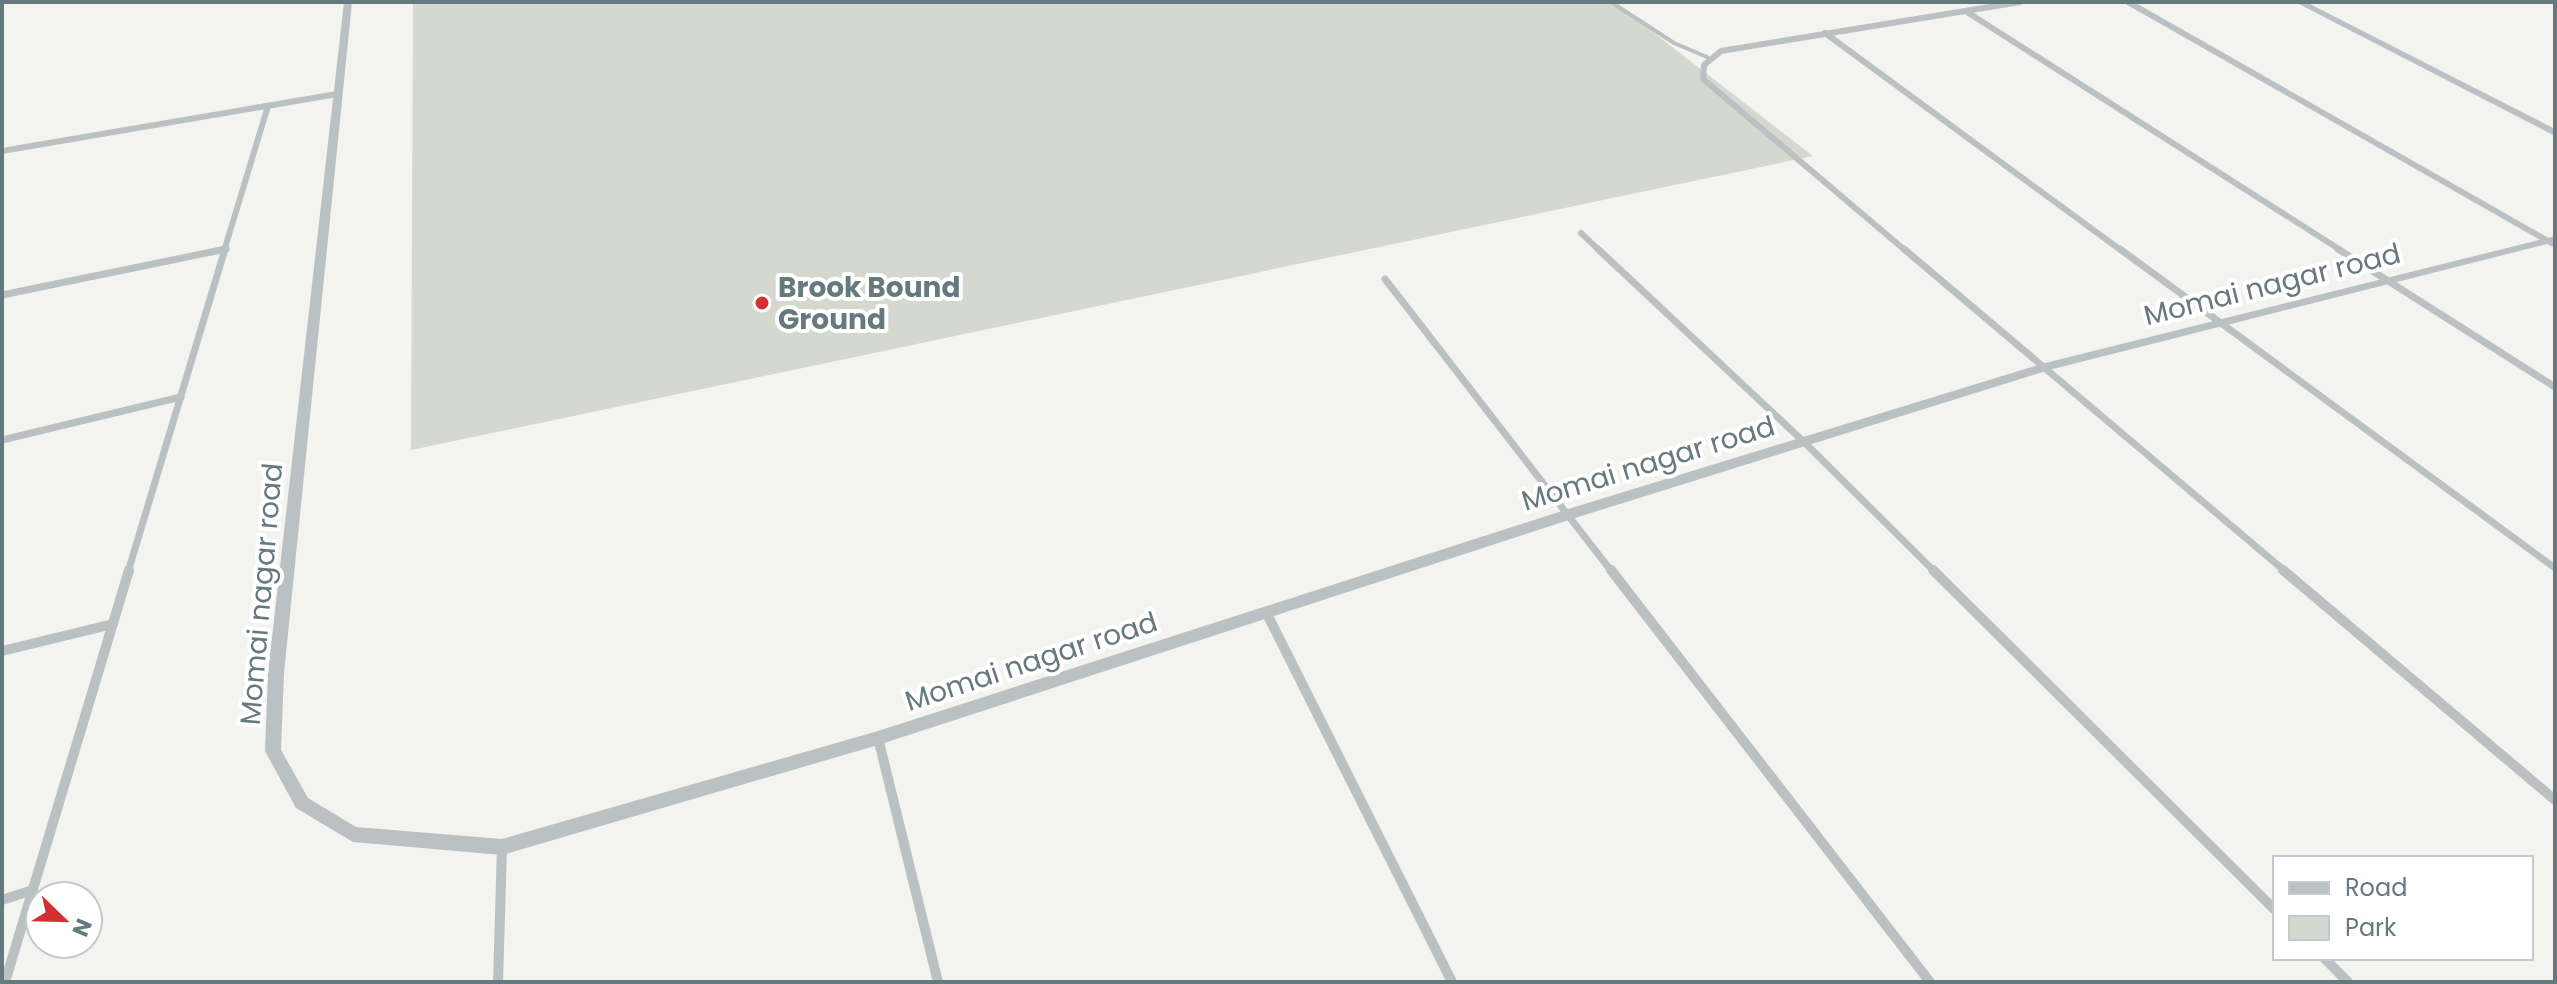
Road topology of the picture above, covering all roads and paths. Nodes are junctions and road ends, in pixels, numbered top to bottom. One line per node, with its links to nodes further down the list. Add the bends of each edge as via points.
1 (348, 2): 9 (street, Momai nagar road)
2 (1611, 2): 8 (lane, via 1674,43)
3 (2020, 2): 6 (street)
4 (2128, 2): 14 (street)
5 (2299, 2): 11 (street)
6 (1966, 11): 7 (street); 17 (street)
7 (1825, 33): 8 (street); 19 (street)
8 (1707, 57): 20 (street, via 1701,66 1703,79 1724,100)
9 (337, 94): 10 (street); 32 (street, Momai nagar road, via 276,673 273,751 302,803 353,834)
10 (268, 106): 12 (street); 15 (street)
11 (2555, 133)
12 (2, 151)
13 (1581, 233): 24 (street)
14 (2552, 242): 17 (street, Momai nagar road)
15 (226, 249): 18 (street); 22 (street)
16 (1385, 279): 25 (street)
17 (2391, 281): 19 (street, Momai nagar road); 21 (street)
18 (2, 295)
19 (2218, 324): 20 (street, Momai nagar road); 26 (street)
20 (2045, 367): 24 (street, Momai nagar road); 31 (street)
21 (2555, 387)
22 (181, 397): 23 (street); 28 (street)
23 (2, 440)
24 (1804, 442): 25 (street, Momai nagar road); 36 (street)
25 (1570, 514): 27 (street, Momai nagar road); 43 (street)
26 (2555, 568)
27 (1266, 612): 30 (street, Momai nagar road); 42 (street)
28 (113, 624): 29 (street); 33 (street)
29 (2, 651)
30 (878, 738): 32 (street, Momai nagar road); 41 (street)
31 (2555, 800)
32 (502, 847): 40 (street)
33 (36, 880)
34 (24, 893): 35 (street)
35 (2, 900)
36 (2273, 908)
37 (24, 920): 39 (street)
38 (2326, 960): 44 (street)
39 (5, 982)
40 (498, 982)
41 (938, 982)
42 (1452, 982)
43 (1930, 982)
44 (2348, 982)

